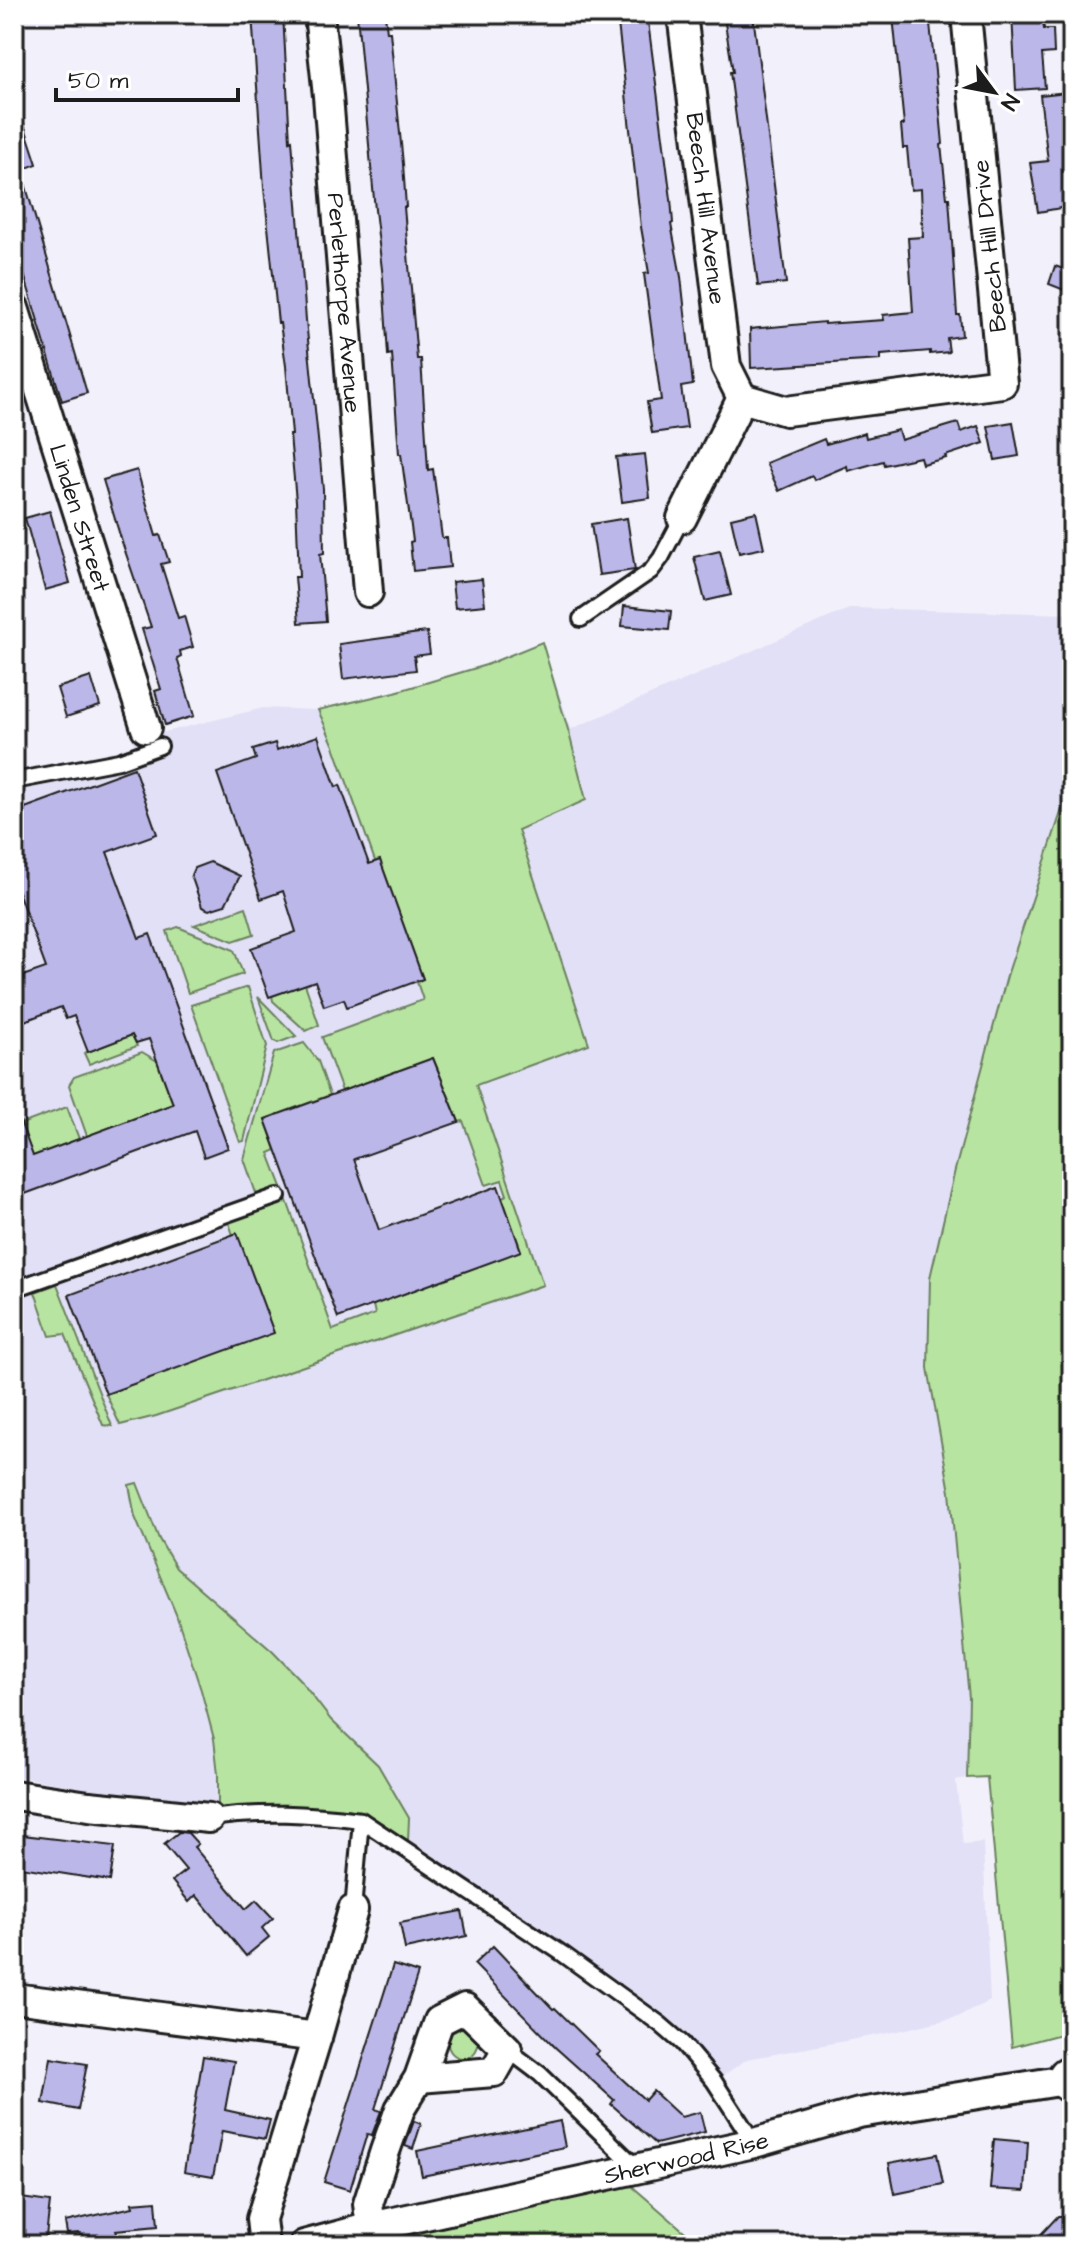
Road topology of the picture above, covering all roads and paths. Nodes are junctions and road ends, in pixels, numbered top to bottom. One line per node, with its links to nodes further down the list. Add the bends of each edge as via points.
1 (319, 14): 7 (street, Perlethorpe Avenue)
2 (682, 14): 5 (street, Beech Hill Avenue, via 726,366)
3 (966, 14): 5 (street, Beech Hill Drive, via 1002,383 786,411)
4 (14, 308): 9 (street, Linden Street)
5 (742, 398): 6 (street)
6 (682, 518): 8 (lane, via 651,571)
7 (368, 592)
8 (581, 619)
9 (153, 741): 10 (lane, via 119,761)
10 (14, 781)
11 (278, 1196): 12 (lane)
12 (14, 1285)
13 (14, 1795): 14 (street)
14 (209, 1818): 15 (lane, via 302,1813)
15 (361, 1820): 16 (lane); 22 (lane, via 660,2024 714,2081)
16 (353, 1910): 18 (street)
17 (14, 1998): 18 (street)
18 (317, 2037): 25 (street, via 261,2219)
19 (507, 2049): 20 (street, via 494,2072); 20 (street, via 465,2008 439,2021); 23 (lane)
20 (419, 2078): 24 (street, via 400,2109 385,2151 368,2204)
21 (1072, 2079): 22 (street, Sherwood Rise, via 859,2113)
22 (754, 2143): 23 (street, Sherwood Rise)
23 (638, 2169): 24 (street, Sherwood Rise)
24 (371, 2227): 26 (street, Sherwood Rise)
25 (264, 2245)
26 (304, 2245)

